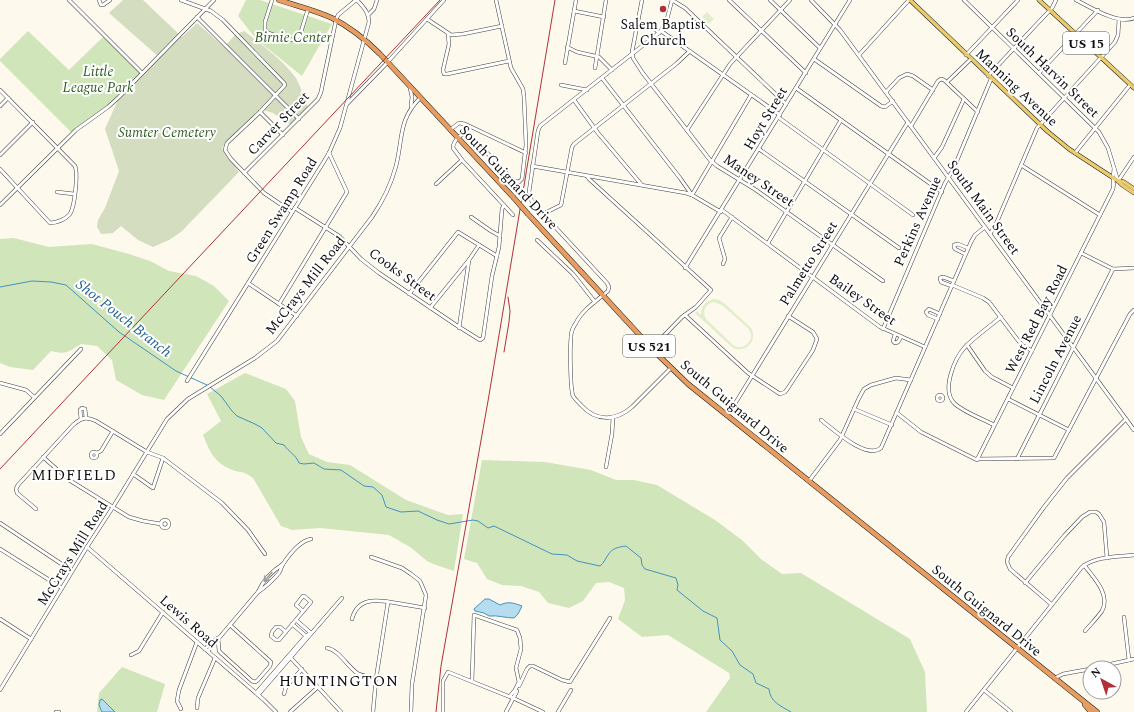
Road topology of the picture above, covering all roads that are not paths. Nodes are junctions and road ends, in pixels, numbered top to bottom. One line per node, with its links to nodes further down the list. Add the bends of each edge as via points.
1 (69, 0): 66 (street)
2 (99, 0): 3 (street, via 104,5)
3 (110, 0)
4 (181, 0): 27 (street)
5 (214, 0): 27 (street)
6 (272, 0): 28 (street, via 264,22 265,30 268,34 289,40 299,37)
7 (279, 0): 28 (highway, South Guignard Drive / US 521)
8 (356, 0): 33 (street); 39 (street, Carver Street, via 338,14)
9 (377, 0): 33 (street)
10 (444, 0): 37 (street)
11 (496, 0): 42 (street)
12 (576, 0): 32 (street)
13 (606, 0): 35 (street)
14 (642, 0): 41 (street)
15 (672, 0): 45 (street, via 666,23); 57 (street, via 685,8)
16 (729, 0): 44 (street)
17 (770, 0): 29 (street)
18 (790, 0): 29 (street)
19 (811, 0): 40 (street, South Main Street)
20 (850, 0): 40 (street, Hoyt Street)
21 (910, 0): 54 (street); 55 (main road, Manning Avenue)
22 (964, 0): 43 (street, South Harvin Street)
23 (1018, 0): 43 (street)
24 (1039, 0): 30 (main road, US 15)
25 (1056, 0): 30 (street, Perkins Avenue)
26 (1076, 0): 31 (street)
27 (206, 8): 34 (street); 82 (street, via 223,20 285,85)
28 (308, 9): 39 (highway, South Guignard Drive / US 521)
29 (780, 10): 44 (street); 50 (street)
30 (1050, 10): 47 (main road, US 15); 51 (street, Perkins Avenue)
31 (1098, 10): 38 (street); 47 (street)
32 (574, 11): 35 (street); 49 (street)
33 (368, 15): 48 (street, Green Swamp Road)
34 (197, 17): 66 (street); 82 (street)
35 (604, 17): 56 (street)
36 (1134, 18): 38 (street)
37 (427, 19): 46 (street); 62 (street)
38 (1119, 19): 58 (street, via 1118,37)
39 (336, 20): 48 (highway, South Guignard Drive / US 521); 98 (street, Carver Street, via 321,92)
40 (835, 24): 50 (street, Hoyt Street); 54 (street, South Main Street)
41 (637, 25): 45 (street); 53 (street)
42 (502, 26): 46 (street, via 458,35); 61 (street)
43 (992, 28): 51 (street, South Harvin Street); 55 (street)
44 (761, 30): 57 (street); 67 (street)
45 (660, 32): 52 (street); 53 (street)
46 (448, 34): 61 (street, via 449,44 443,73)
47 (1076, 34): 58 (main road, US 15); 68 (street)
48 (364, 39): 62 (highway, South Guignard Drive / US 521); 91 (street, Green Swamp Road)
49 (567, 47): 56 (street); 63 (street)
50 (820, 48): 59 (street, Hoyt Street)
51 (1013, 49): 68 (street, South Harvin Street); 70 (street, Perkins Avenue)
52 (690, 51): 69 (street); 73 (street)
53 (632, 54): 65 (street); 73 (street, Maney Street)
54 (859, 55): 81 (street, South Main Street)
55 (966, 55): 60 (main road, Manning Avenue)
56 (597, 56): 64 (street); 65 (street)
57 (736, 56): 69 (street); 90 (street)
58 (1101, 57): 77 (main road, US 15); 86 (street)
59 (814, 59): 67 (street, Hoyt Street); 89 (street, via 881,106 885,107)
60 (971, 59): 70 (main road, Manning Avenue); 72 (street)
61 (510, 61): 114 (street, via 523,91)
62 (388, 62): 75 (highway, South Guignard Drive / US 521); 91 (street)
63 (565, 63)
64 (595, 68)
65 (612, 70): 71 (street)
66 (142, 73): 110 (street, via 112,103 80,126)
67 (806, 73): 76 (street, Hoyt Street)
68 (1039, 73): 86 (street, South Harvin Street)
69 (722, 74): 83 (street); 107 (street)
70 (990, 77): 96 (street, Perkins Avenue); 102 (main road, Manning Avenue)
71 (602, 78): 79 (street); 92 (street)
72 (946, 82): 80 (street, via 941,79); 87 (street)
73 (651, 84): 92 (street); 107 (street, Maney Street)
74 (561, 85): 79 (street)
75 (410, 86): 85 (highway, South Guignard Drive / US 521); 94 (street)
76 (796, 88): 90 (street, Hoyt Street); 99 (street)
77 (1133, 88): 105 (street)
78 (0, 90): 84 (street)
79 (586, 90): 88 (street)
80 (932, 90): 81 (street, via 907,74 899,78); 103 (street)
81 (886, 92): 89 (street, South Main Street)
82 (275, 95): 95 (street); 98 (street)
83 (751, 95): 97 (street); 121 (street)
84 (8, 98): 93 (street); 100 (street)
85 (420, 98): 94 (street, McCrays Mill Road); 106 (highway, South Guignard Drive / US 521)
86 (1064, 98): 102 (street); 105 (street, South Harvin Street)
87 (964, 99): 96 (street); 119 (street, via 942,147)
88 (574, 100): 104 (street); 123 (street, via 540,126)
89 (893, 101): 101 (street, South Main Street)
90 (786, 104): 97 (street, Hoyt Street)
91 (346, 105): 113 (street, Green Swamp Road, via 340,128)
92 (623, 105): 104 (street); 145 (street)
93 (0, 106)
94 (411, 108): 167 (street, McCrays Mill Road, via 404,122 397,162 388,189 377,210)
95 (260, 112): 108 (street); 127 (street, via 227,143 225,149)
96 (978, 112): 129 (street, Perkins Avenue)
97 (779, 116): 111 (street, Hoyt Street); 112 (street)
98 (299, 119): 108 (street, Carver Street)
99 (841, 120): 112 (street); 116 (street)
100 (33, 122): 110 (street); 117 (street)
101 (908, 122): 103 (street, South Main Street); 116 (street, Palmetto Street)
102 (1040, 125): 115 (main road, Manning Avenue); 122 (street)
103 (911, 126): 119 (street, South Main Street)
104 (594, 128): 126 (street, via 572,146); 135 (street)
105 (1095, 128): 115 (street); 124 (street, South Harvin Street, via 1106,144)
106 (450, 130): 109 (highway, South Guignard Drive / US 521); 114 (street, via 459,123 465,124)
107 (687, 130): 121 (street, Maney Street)
108 (283, 135): 127 (street, Carver Street)
109 (458, 138): 114 (street, via 464,133 470,134 514,181 519,182 522,179); 120 (street, via 453,148); 184 (highway, South Guignard Drive / US 521, bridge)
110 (58, 147): 138 (street); 144 (street, via 75,166 77,178)
111 (759, 149): 131 (street, Hoyt Street); 132 (street)
112 (823, 151): 132 (street); 136 (street)
113 (329, 153): 148 (street, Green Swamp Road); 159 (street, via 347,192)
114 (526, 153)
115 (1075, 153): 130 (main road, Manning Avenue)
116 (888, 154): 136 (street, Palmetto Street); 142 (street)
117 (0, 155)
118 (1134, 157): 133 (street)
119 (934, 158): 129 (street, South Main Street)
120 (462, 160): 134 (street); 147 (street)
121 (711, 161): 131 (street, Maney Street); 145 (street)
122 (1021, 165): 156 (street); 161 (street)
123 (532, 166): 126 (street); 152 (street, via 529,195)
124 (1114, 168): 130 (street); 133 (street, South Harvin Street)
125 (0, 169): 138 (street)
126 (567, 172): 128 (street); 152 (street, via 561,205)
127 (244, 173): 150 (street, via 264,193)
128 (587, 176): 135 (street); 175 (street)
129 (949, 177): 142 (street, Perkins Avenue); 160 (street, South Main Street)
130 (1112, 177): 133 (main road, Manning Avenue); 139 (street)
131 (740, 180): 149 (street, Hoyt Street); 151 (street, Maney Street)
132 (805, 181): 151 (street); 153 (street)
133 (1118, 181): 137 (main road, Manning Avenue); 140 (main road, Manning Avenue)
134 (436, 184)
135 (641, 184): 145 (street)
136 (870, 184): 153 (street, Palmetto Street); 155 (street)
137 (1122, 186): 139 (street); 143 (main road, Manning Avenue)
138 (18, 188): 144 (street, via 46,220 52,223 69,215); 146 (street)
139 (1114, 189): 156 (street, West Red Bay Road)
140 (1134, 189)
141 (58, 192): 144 (street)
142 (942, 192): 198 (street, Perkins Avenue)
143 (1134, 193)
144 (74, 194)
145 (692, 195): 149 (street, Bailey Street)
146 (0, 205)
147 (504, 205): 154 (street); 162 (street)
148 (295, 208): 150 (street, Green Swamp Road); 159 (street, Cooks Street)
149 (722, 211): 158 (street, Bailey Street); 175 (street, Hoyt Street)
150 (292, 212): 181 (street, Green Swamp Road)
151 (786, 212): 164 (street); 166 (street, Maney Street)
152 (544, 214): 184 (street, via 607,283 609,289)
153 (851, 214): 166 (street, Palmetto Street); 168 (street)
154 (513, 215)
155 (913, 215)
156 (1100, 215): 170 (street, West Red Bay Road)
157 (471, 217): 162 (street)
158 (732, 217): 164 (street, Bailey Street); 174 (street, via 719,238 725,259)
159 (325, 227): 167 (street, Cooks Street); 186 (street)
160 (985, 227): 161 (street, South Main Street); 169 (street, via 975,235)
161 (990, 234): 194 (street, South Main Street)
162 (500, 236): 172 (street)
163 (536, 240): 185 (street, via 573,274)
164 (768, 244): 178 (street, Bailey Street)
165 (479, 245): 172 (street); 173 (street); 183 (street, via 458,232)
166 (832, 245): 178 (street, Palmetto Street); 179 (street, Maney Street)
167 (350, 246): 183 (street, Cooks Street, via 368,265); 192 (street, McCrays Mill Road)
168 (899, 248)
169 (968, 248): 171 (street); 171 (street, via 954,245 955,250)
170 (1081, 253): 177 (street); 194 (street, West Red Bay Road)
171 (965, 254): 180 (street)
172 (497, 256): 197 (street, Cooks Street, via 482,340)
173 (469, 260): 188 (street); 197 (street)
174 (723, 264)
175 (685, 268): 191 (street, via 710,290 696,307)
176 (1134, 268): 177 (street)
177 (1113, 269): 204 (street, Lincoln Avenue)
178 (813, 277): 193 (street, Palmetto Street); 198 (street, Bailey Street)
179 (883, 281)
180 (954, 281): 182 (street); 182 (street, via 943,277 940,279 941,282)
181 (248, 283): 186 (street); 209 (street, Green Swamp Road)
182 (952, 286): 190 (street); 195 (street, via 986,300)
183 (409, 294): 188 (street, Cooks Street)
184 (603, 295): 185 (street); 203 (highway, South Guignard Drive / US 521)
185 (595, 302): 222 (street, via 580,317 572,334 572,392 590,414)
186 (279, 304): 192 (street)
187 (1134, 306): 189 (street)
188 (430, 308): 197 (street, Cooks Street)
189 (1132, 313): 210 (street)
190 (940, 314): 196 (street); 196 (street, via 929,309 926,312)
191 (685, 315): 203 (street); 208 (street)
192 (297, 316): 234 (street, McCrays Mill Road, via 266,351 188,399 171,415)
193 (788, 316): 208 (street, Palmetto Street); 208 (street, via 816,336 812,350 783,393)
194 (1050, 316): 204 (street, South Main Street); 206 (street, West Red Bay Road)
195 (1001, 317): 201 (street); 206 (street, via 1020,343)
196 (938, 319): 202 (street)
197 (459, 328)
198 (883, 329): 199 (street, Bailey Street)
199 (895, 335): 200 (street, Bailey Street); 200 (street, Bailey Street, via 895,343)
200 (901, 337): 202 (street, Bailey Street)
201 (967, 345): 213 (street, via 989,374); 214 (street, via 962,350 950,377)
202 (925, 347): 211 (street)
203 (652, 348): 207 (highway, South Guignard Drive / US 521)
204 (1074, 348): 210 (street, South Main Street); 221 (street, Lincoln Avenue)
205 (81, 349): 215 (street)
206 (1032, 350): 213 (street, West Red Bay Road)
207 (671, 368): 220 (highway, South Guignard Drive / US 521); 222 (street, via 632,407)
208 (752, 376): 220 (street, Palmetto Street)
209 (189, 378)
210 (1096, 378): 225 (street, South Main Street); 229 (street)
211 (911, 380): 218 (street, via 896,378 869,385 861,393); 219 (street)
212 (0, 383): 215 (street, via 26,390)
213 (1013, 388): 217 (street, West Red Bay Road)
214 (950, 395): 216 (street); 228 (street, via 954,403)
215 (34, 397): 232 (street)
216 (943, 398)
217 (1008, 399): 221 (street); 228 (street, West Red Bay Road)
218 (854, 409): 227 (street); 233 (street)
219 (897, 413): 227 (street); 239 (street, via 921,432)
220 (726, 415): 242 (highway, South Guignard Drive / US 521)
221 (1040, 415): 229 (street); 238 (street, Lincoln Avenue)
222 (613, 417): 240 (street)
223 (86, 418): 224 (street); 224 (street, via 85,409 82,408); 231 (street)
224 (81, 419): 236 (street)
225 (1126, 419): 230 (street, South Main Street); 256 (street, via 1067,478 1008,557 1008,566)
226 (821, 420): 233 (street)
227 (892, 424): 233 (street, via 884,444 877,450 862,448)
228 (994, 425): 239 (street, West Red Bay Road)
229 (1069, 430): 238 (street, via 1054,458)
230 (1134, 430)
231 (113, 432): 234 (street); 235 (street)
232 (0, 434)
233 (842, 436): 242 (street)
234 (147, 452): 237 (street); 241 (street, McCrays Mill Road)
235 (97, 454)
236 (43, 457): 243 (street, via 69,480); 244 (street, via 17,487 17,492)
237 (163, 458): 241 (street, via 153,488); 250 (street, via 224,504 248,530)
238 (1018, 459): 239 (street)
239 (977, 460)
240 (606, 467)
241 (133, 474): 243 (street, McCrays Mill Road)
242 (809, 481): 279 (highway, South Guignard Drive / US 521)
243 (113, 507): 246 (street, via 137,520); 248 (street, McCrays Mill Road)
244 (36, 509)
245 (0, 523): 255 (street)
246 (161, 524)
247 (311, 539): 270 (street, via 296,549 279,572)
248 (87, 547): 255 (street, McCrays Mill Road); 263 (street, Lewis Road)
249 (0, 549): 257 (street)
250 (265, 554)
251 (1134, 556): 253 (street)
252 (371, 557): 261 (street, via 402,568 416,578 426,595)
253 (1107, 558): 254 (street); 256 (street, via 1102,518 1097,513 1090,512 1064,536)
254 (1084, 565): 260 (street); 271 (street, via 1102,589 1104,602 1102,611)
255 (72, 571): 257 (street, McCrays Mill Road)
256 (1025, 583): 260 (street)
257 (62, 588): 276 (street, McCrays Mill Road)
258 (342, 598): 273 (street)
259 (388, 602): 261 (street); 267 (street, via 366,602 357,608); 290 (street)
260 (1051, 604): 279 (street)
261 (425, 608): 306 (street, via 412,684)
262 (303, 611): 262 (street, via 296,605 304,596 311,602); 268 (street)
263 (163, 612): 277 (street, Lewis Road); 281 (street, via 139,651)
264 (1124, 617): 285 (street)
265 (610, 618): 298 (street, via 572,681 566,682 530,666)
266 (0, 619): 276 (street)
267 (352, 619)
268 (296, 620): 269 (street); 273 (street)
269 (292, 624): 272 (street); 274 (street)
270 (230, 625): 275 (street); 275 (street, via 271,662 258,681 252,681 219,651)
271 (1086, 631)
272 (286, 632): 272 (street, via 279,640 271,636 276,626)
273 (310, 633): 274 (street)
274 (307, 637): 282 (street)
275 (218, 638): 280 (street)
276 (31, 639): 293 (street, McCrays Mill Road)
277 (196, 642): 280 (street, Lewis Road); 301 (street, via 179,690 178,701)
278 (327, 648): 290 (street, via 333,650 359,674)
279 (1017, 648): 289 (highway, South Guignard Drive / US 521); 295 (street)
280 (206, 650): 283 (street, Lewis Road)
281 (131, 655)
282 (290, 657): 287 (street); 296 (street)
283 (215, 658): 296 (street, Lewis Road); 300 (street, via 198,698)
284 (1134, 659): 285 (street)
285 (1129, 660): 286 (street)
286 (1122, 662)
287 (302, 669): 292 (street); 297 (street, via 286,687)
288 (1082, 670): 289 (street)
289 (1055, 678): 299 (highway, South Guignard Drive / US 521)
290 (376, 679): 305 (street)
291 (472, 681): 298 (street); 298 (street, via 474,615 518,632 521,649 516,668 519,682); 307 (street, via 448,672 443,681)
292 (318, 687): 303 (street); 304 (street)
293 (0, 690)
294 (571, 690): 310 (street)
295 (984, 690): 311 (street); 312 (street)
296 (257, 694): 302 (street, Lewis Road)
297 (284, 694)
298 (512, 697): 308 (street); 309 (street)
299 (1078, 697): 313 (highway); 314 (highway, US 521)
300 (197, 708)
301 (181, 709)
302 (276, 712)
303 (290, 712)
304 (341, 712)
305 (373, 712)
306 (411, 712)
307 (443, 712)
308 (506, 712)
309 (543, 712)
310 (558, 712)
311 (966, 712)
312 (1011, 712)
313 (1091, 712)
314 (1097, 712)

